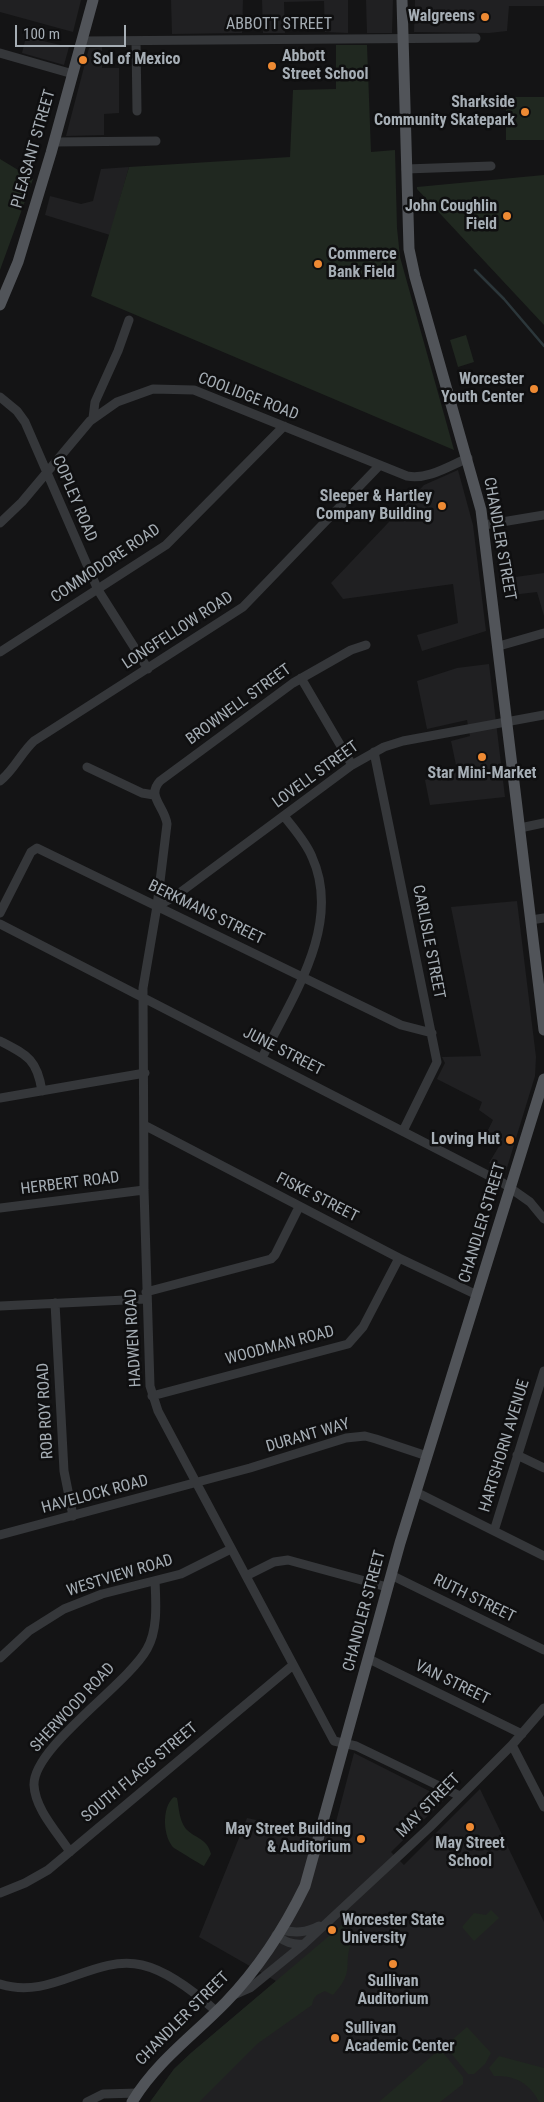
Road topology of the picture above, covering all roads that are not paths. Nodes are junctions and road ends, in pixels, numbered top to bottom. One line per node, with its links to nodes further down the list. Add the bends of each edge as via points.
1 (93, 0): 5 (main road, PLEASANT STREET)
2 (402, 0): 3 (main road, CHANDLER STREET)
3 (403, 38): 4 (street, ABBOTT STREET); 6 (street, ABBOTT STREET); 13 (main road, CHANDLER STREET)
4 (476, 38)
5 (82, 41): 6 (street, ABBOTT STREET); 8 (main road, PLEASANT STREET)
6 (136, 41): 9 (street)
7 (0, 53): 8 (street)
8 (73, 74): 11 (main road, PLEASANT STREET)
9 (137, 111)
10 (156, 141): 11 (street)
11 (54, 142): 14 (main road, PLEASANT STREET, via 18,262)
12 (491, 166): 13 (street)
13 (406, 169): 19 (main road, CHANDLER STREET, via 408,240 414,277)
14 (0, 305)
15 (129, 320): 17 (street, via 95,402)
16 (0, 397): 21 (street, COPLEY ROAD, via 18,411 25,422)
17 (93, 418): 18 (street, COOLIDGE ROAD, via 135,394 174,388 194,390); 21 (street, COOLIDGE ROAD)
18 (284, 426): 20 (street, COOLIDGE ROAD); 25 (street, COMMODORE ROAD, via 166,545)
19 (468, 458): 20 (street, COOLIDGE ROAD, via 416,478); 24 (main road, CHANDLER STREET)
20 (379, 466): 30 (street, LONGFELLOW ROAD, via 243,607)
21 (47, 473): 23 (street, COOLIDGE ROAD); 25 (street, COPLEY ROAD)
22 (544, 515): 24 (street)
23 (0, 523)
24 (484, 525): 28 (main road, CHANDLER STREET)
25 (98, 590): 29 (street, COMMODORE ROAD); 30 (street, COPLEY ROAD)
26 (544, 633): 28 (street)
27 (366, 646): 31 (street, BROWNELL STREET, via 351,650)
28 (499, 646): 33 (main road, CHANDLER STREET)
29 (0, 652)
30 (148, 668): 37 (street, LONGFELLOW ROAD, via 34,741)
31 (302, 678): 35 (street); 38 (street, BROWNELL STREET, via 160,781)
32 (544, 715): 33 (street, LOVELL STREET)
33 (507, 722): 34 (street, LOVELL STREET, via 403,741); 41 (main road, CHANDLER STREET)
34 (374, 752): 35 (street, LOVELL STREET); 50 (street, CARLISLE STREET)
35 (352, 765): 39 (street, LOVELL STREET)
36 (87, 767): 38 (street, via 142,793)
37 (0, 781)
38 (154, 795): 42 (street, via 165,812 168,824)
39 (284, 816): 42 (street, LOVELL STREET); 47 (street, via 313,858 321,890 319,927)
40 (544, 823): 41 (street)
41 (520, 828): 45 (main road, CHANDLER STREET)
42 (157, 906): 43 (street, BERKMANS STREET, via 35,848); 47 (street, BERKMANS STREET); 48 (street)
43 (0, 913)
44 (544, 918): 45 (street)
45 (531, 920): 49 (main road, CHANDLER STREET)
46 (0, 924): 48 (street, JUNE STREET)
47 (303, 976): 50 (street, BERKMANS STREET, via 400,1025); 52 (street)
48 (144, 998): 52 (street, JUNE STREET); 53 (street, HADWEN ROAD)
49 (544, 1030)
50 (432, 1033): 59 (street, CARLISLE STREET, via 437,1062)
51 (0, 1040): 55 (street, via 27,1054 34,1062)
52 (262, 1058): 59 (street, JUNE STREET)
53 (145, 1073): 55 (street); 58 (street, HADWEN ROAD)
54 (544, 1079): 57 (main road, CHANDLER STREET)
55 (42, 1091): 56 (street)
56 (0, 1098)
57 (541, 1104): 60 (main road, CHANDLER STREET)
58 (144, 1125): 61 (street, HADWEN ROAD); 62 (street, FISKE STREET)
59 (403, 1131): 60 (street, JUNE STREET)
60 (512, 1188): 64 (street, JUNE STREET); 66 (main road, CHANDLER STREET)
61 (144, 1190): 63 (street, HERBERT ROAD); 67 (street, HADWEN ROAD)
62 (299, 1207): 65 (street, FISKE STREET); 67 (street, via 271,1259)
63 (0, 1208)
64 (544, 1219)
65 (399, 1258): 66 (street, FISKE STREET); 71 (street, WOODMAN ROAD, via 363,1327 348,1344)
66 (478, 1295): 73 (main road, CHANDLER STREET)
67 (146, 1296): 68 (street); 71 (street, HADWEN ROAD)
68 (55, 1303): 69 (street); 77 (street, ROB ROY ROAD, via 64,1471)
69 (0, 1306)
70 (544, 1371): 72 (street, HARTSHORN AVENUE)
71 (152, 1396): 75 (street, HADWEN ROAD)
72 (517, 1455): 74 (street); 78 (street, HARTSHORN AVENUE)
73 (427, 1456): 75 (street, DURANT WAY, via 376,1439 355,1437); 76 (main road, CHANDLER STREET)
74 (544, 1468)
75 (197, 1482): 77 (street, HAVELOCK ROAD); 80 (street, HADWEN ROAD)
76 (416, 1492): 78 (street); 82 (main road, CHANDLER STREET)
77 (73, 1516): 79 (street, HAVELOCK ROAD)
78 (494, 1530): 81 (street)
79 (0, 1535)
80 (231, 1549): 83 (street, HADWEN ROAD); 84 (street, WESTVIEW ROAD, via 189,1570)
81 (544, 1556)
82 (391, 1575): 85 (main road, CHANDLER STREET); 86 (street, RUTH STREET)
83 (246, 1576): 85 (street, via 274,1562 288,1560); 89 (street, HADWEN ROAD)
84 (155, 1581): 87 (street, WESTVIEW ROAD, via 102,1594 64,1609 29,1631); 97 (street, SHERWOOD ROAD, via 154,1627 147,1650 51,1749 36,1772 36,1796)
85 (387, 1588): 88 (main road, CHANDLER STREET)
86 (544, 1650)
87 (0, 1658)
88 (369, 1658): 91 (street, VAN STREET); 92 (main road, CHANDLER STREET)
89 (293, 1665): 92 (street, HADWEN ROAD, via 328,1733 334,1741); 97 (street, SOUTH FLAGG STREET)
90 (544, 1708): 91 (street, MAY STREET)
91 (522, 1734): 93 (street, MAY STREET)
92 (345, 1744): 95 (street, HADWEN ROAD, via 356,1746); 100 (main road, CHANDLER STREET, via 312,1866 299,1898)
93 (512, 1745): 94 (street); 95 (street, MAY STREET)
94 (540, 1791): 96 (street)
95 (460, 1796): 99 (street, MAY STREET)
96 (544, 1807)
97 (70, 1852): 98 (street, SOUTH FLAGG STREET, via 38,1876)
98 (0, 1893)
99 (330, 1920): 100 (street, MAY STREET, via 310,1931); 101 (street, MAY STREET)
100 (278, 1933): 101 (street, via 283,1941); 103 (main road, CHANDLER STREET)
101 (304, 1944): 103 (street, MAY STREET, via 250,1988)
102 (0, 1984): 104 (street, via 27,1989 43,1987 115,1965 143,1965 193,1992)
103 (232, 1996): 104 (main road, CHANDLER STREET)
104 (216, 2011): 105 (main road, CHANDLER STREET, via 158,2066)
105 (135, 2097): 106 (street, via 103,2094)
106 (87, 2102)

